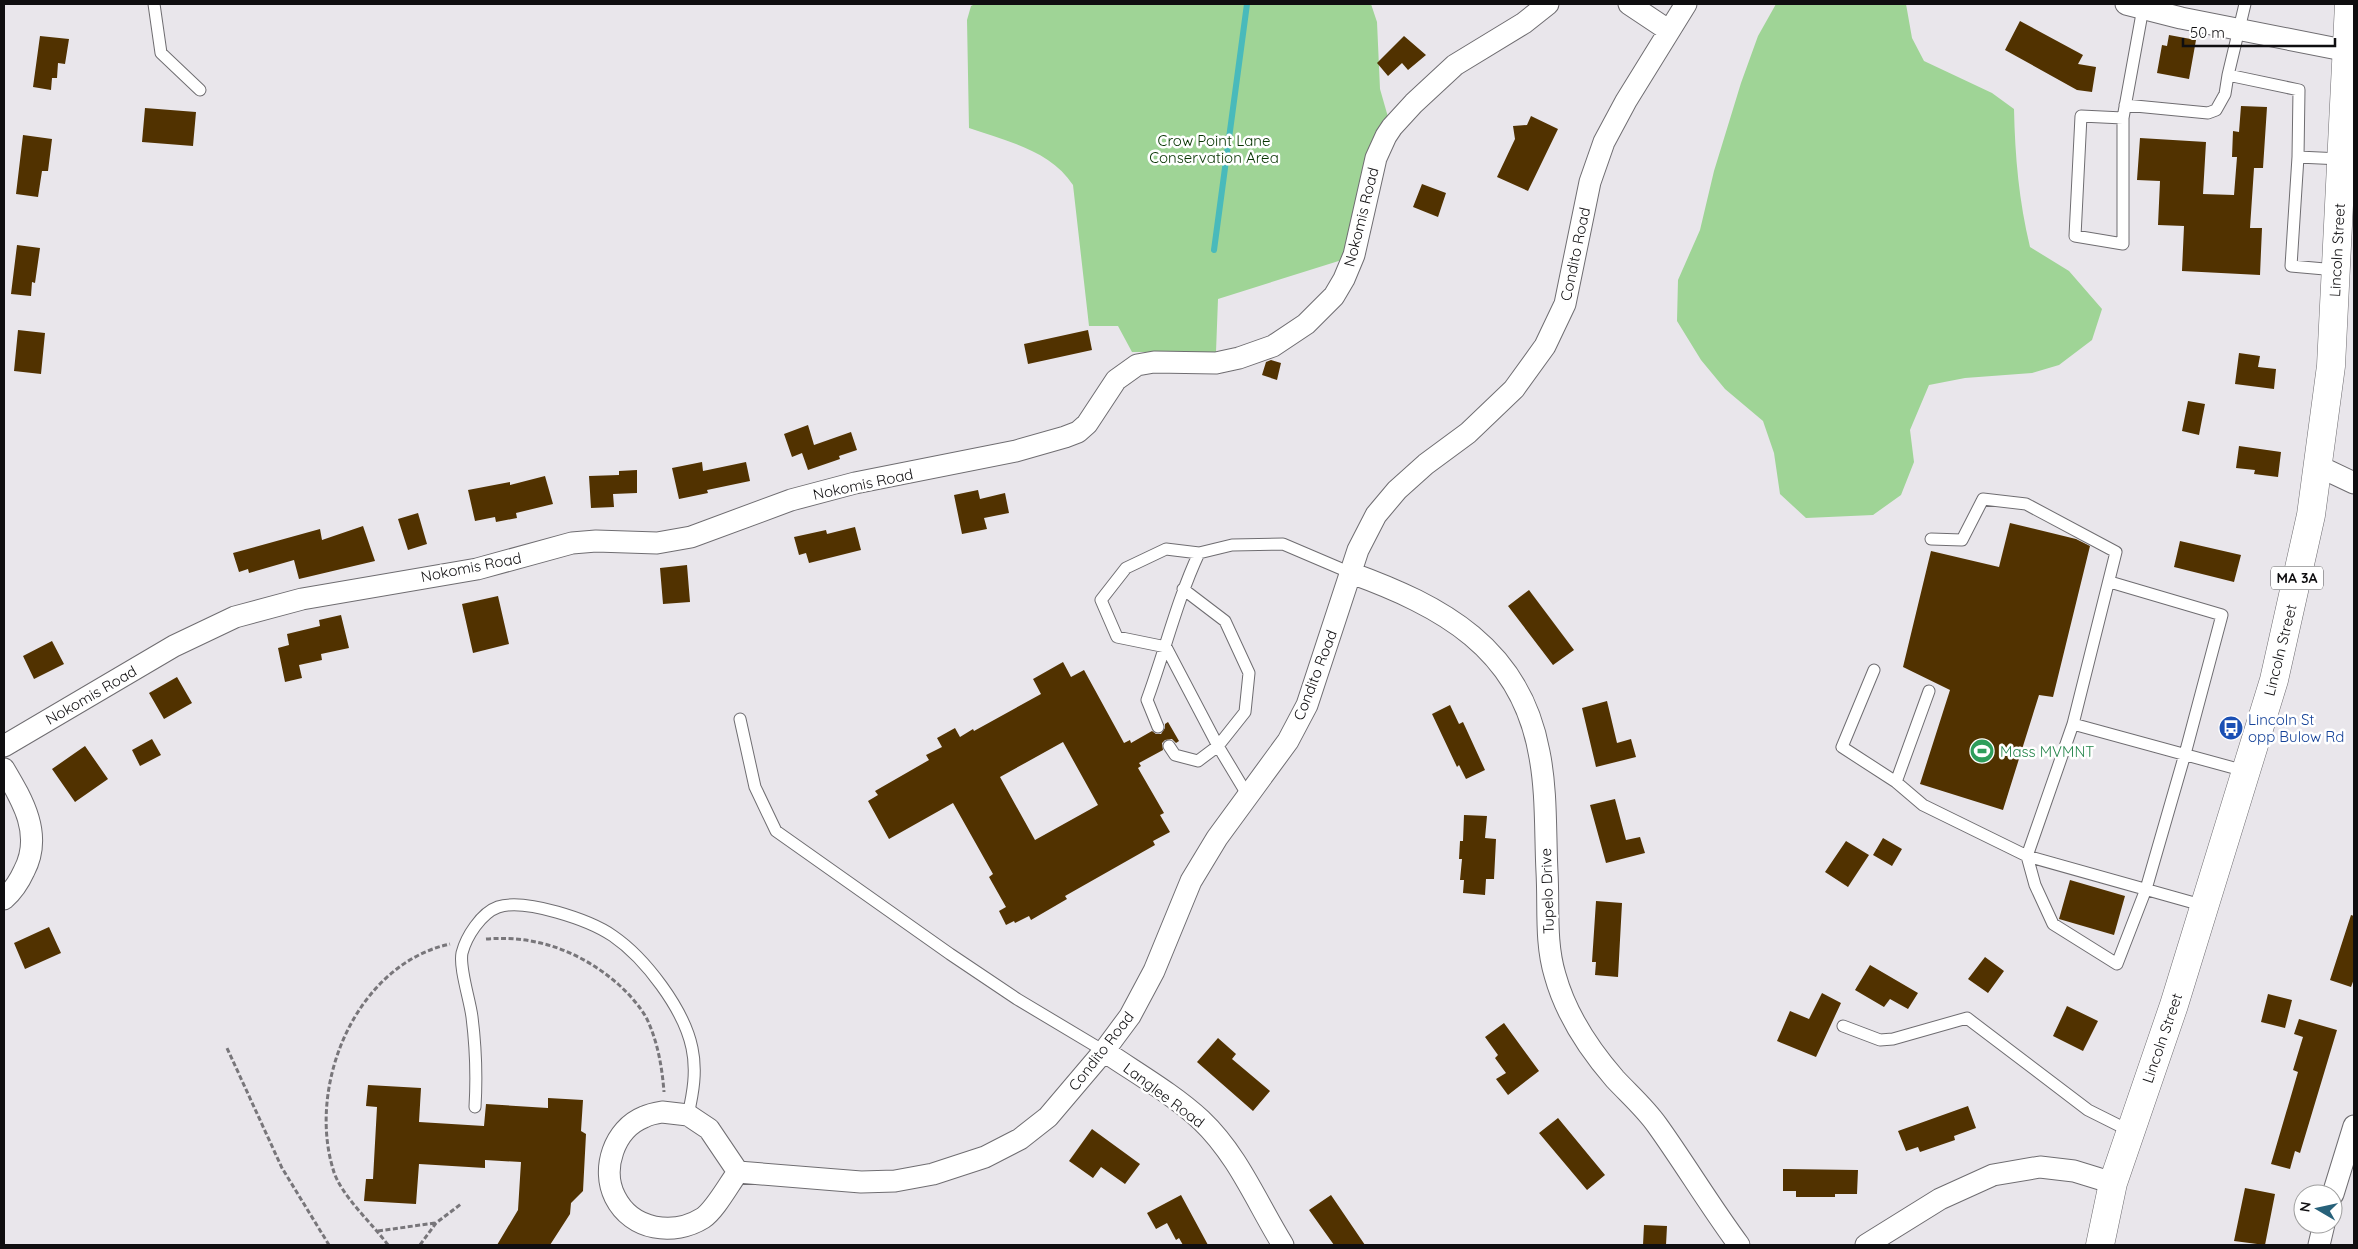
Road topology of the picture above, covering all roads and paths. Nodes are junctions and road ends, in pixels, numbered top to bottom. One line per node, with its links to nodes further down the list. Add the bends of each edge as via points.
1 (154, 4): 12 (lane, via 161,53)
2 (1548, 4): 33 (street, Nokomis Road, via 1455,66 1392,128 1376,158 1354,256 1344,279 1334,296 1306,324 1273,346 1216,364 1137,364 1116,380 1087,424 1078,432 1007,453 846,485 791,500 691,537 656,543 572,543 477,568 339,592 235,617 174,646)
3 (1629, 4): 8 (street)
4 (1686, 4): 8 (street, Condito Road)
5 (2245, 4): 9 (lane)
6 (2345, 5): 10 (main road, Lincoln Street / MA 3A)
7 (2135, 6): 9 (street); 13 (lane)
8 (1668, 30): 24 (street, Condito Road, via 1604,142 1590,182 1565,304 1545,346 1514,389 1468,433 1397,490 1376,515 1358,550)
9 (2239, 30): 10 (street); 11 (lane)
10 (2348, 51): 15 (main road, Lincoln Street / MA 3A)
11 (2228, 75): 13 (lane, via 2225,94 2216,110 2208,113); 16 (lane, via 2299,90)
12 (200, 90)
13 (2125, 105): 14 (lane)
14 (2123, 118): 14 (lane, via 2123,244 2075,236 2081,116)
15 (2349, 129): 17 (main road, Lincoln Street / MA 3A)
16 (2298, 157): 17 (lane); 19 (lane, via 2291,266)
17 (2342, 158): 18 (main road, Lincoln Street / MA 3A)
18 (2347, 187): 19 (main road, Lincoln Street / MA 3A)
19 (2336, 270): 20 (main road, Lincoln Street / MA 3A, via 2331,366)
20 (2318, 466): 21 (street); 38 (main road, Lincoln Street / MA 3A, via 2305,542 2274,680)
21 (2354, 483)
22 (1931, 539): 25 (lane, via 1962,540 1983,499 2026,504 2116,552)
23 (1199, 553): 24 (lane, via 1232,545 1283,544); 26 (lane); 27 (lane, via 1166,548 1126,568 1101,600 1117,637)
24 (1351, 573): 40 (street, Condito Road, via 1307,705 1288,741); 64 (street, Tupelo Drive, via 1398,590 1451,619 1483,645 1509,675 1527,710 1539,751 1544,792 1548,939 1555,976 1576,1028 1656,1124)
25 (2110, 582): 31 (lane); 36 (lane, via 2222,615)
26 (1183, 589): 27 (lane); 35 (lane, via 1225,621 1249,673 1245,712)
27 (1166, 647): 32 (lane, via 1147,700); 35 (lane)
28 (1874, 670): 39 (lane, via 1842,747)
29 (1929, 691): 39 (lane)
30 (740, 719): 48 (lane, via 755,787 776,831 1017,999)
31 (2073, 724): 36 (lane); 41 (lane)
32 (1158, 727)
33 (4, 746)
34 (1169, 746): 35 (lane, via 1175,755 1198,761)
35 (1218, 746): 40 (lane)
36 (2186, 754): 38 (lane); 42 (lane)
37 (4, 770): 43 (street, via 31,823 33,846 22,875)
38 (2245, 771): 44 (main road, Lincoln Street / MA 3A)
39 (1896, 782): 41 (lane, via 1923,805)
40 (1248, 796): 48 (street, Condito Road, via 1216,838 1190,881 1150,978 1130,1016)
41 (2028, 856): 42 (lane); 42 (lane, via 2053,924 2117,964)
42 (2146, 889): 44 (lane)
43 (4, 899)
44 (2205, 906): 53 (main road, Lincoln Street / MA 3A)
45 (467, 940): 49 (path, via 505,937 534,941 583,958 609,976 641,1010 658,1046 665,1094); 50 (lane, via 461,955 477,1062); 51 (lane, via 476,924 498,907 527,906 583,919 613,936 650,970 676,1008 692,1048 694,1087); 59 (path, via 442,945 416,956 388,975 364,999 348,1027 331,1077 326,1140 333,1171 352,1203)
46 (1842, 1026): 53 (lane, via 1886,1040 1967,1018 2088,1110)
47 (227, 1048): 60 (path, via 282,1168)
48 (1104, 1051): 54 (street, Condito Road, via 1048,1117 1020,1139 985,1157 933,1174 895,1181 861,1182); 63 (street, Langlee Road, via 1201,1120 1247,1180)
49 (655, 1095)
50 (475, 1107)
51 (688, 1115): 54 (street, via 709,1129); 54 (street, via 662,1112 644,1117 628,1127 614,1146 609,1170 615,1197 632,1218 652,1228 681,1228 705,1217)
52 (2354, 1126): 56 (street)
53 (2130, 1131): 55 (main road, Lincoln Street / MA 3A)
54 (738, 1172)
55 (2113, 1183): 65 (street, via 2074,1171 2040,1167 1993,1175 1940,1199); 66 (main road, Lincoln Street / MA 3A)
56 (2336, 1184)
57 (461, 1204): 58 (path)
58 (436, 1223): 59 (path); 62 (path)
59 (378, 1231): 61 (path)
60 (330, 1245)
61 (388, 1245)
62 (420, 1245)
63 (1282, 1245)
64 (1739, 1245)
65 (1866, 1245)
66 (2100, 1245)

